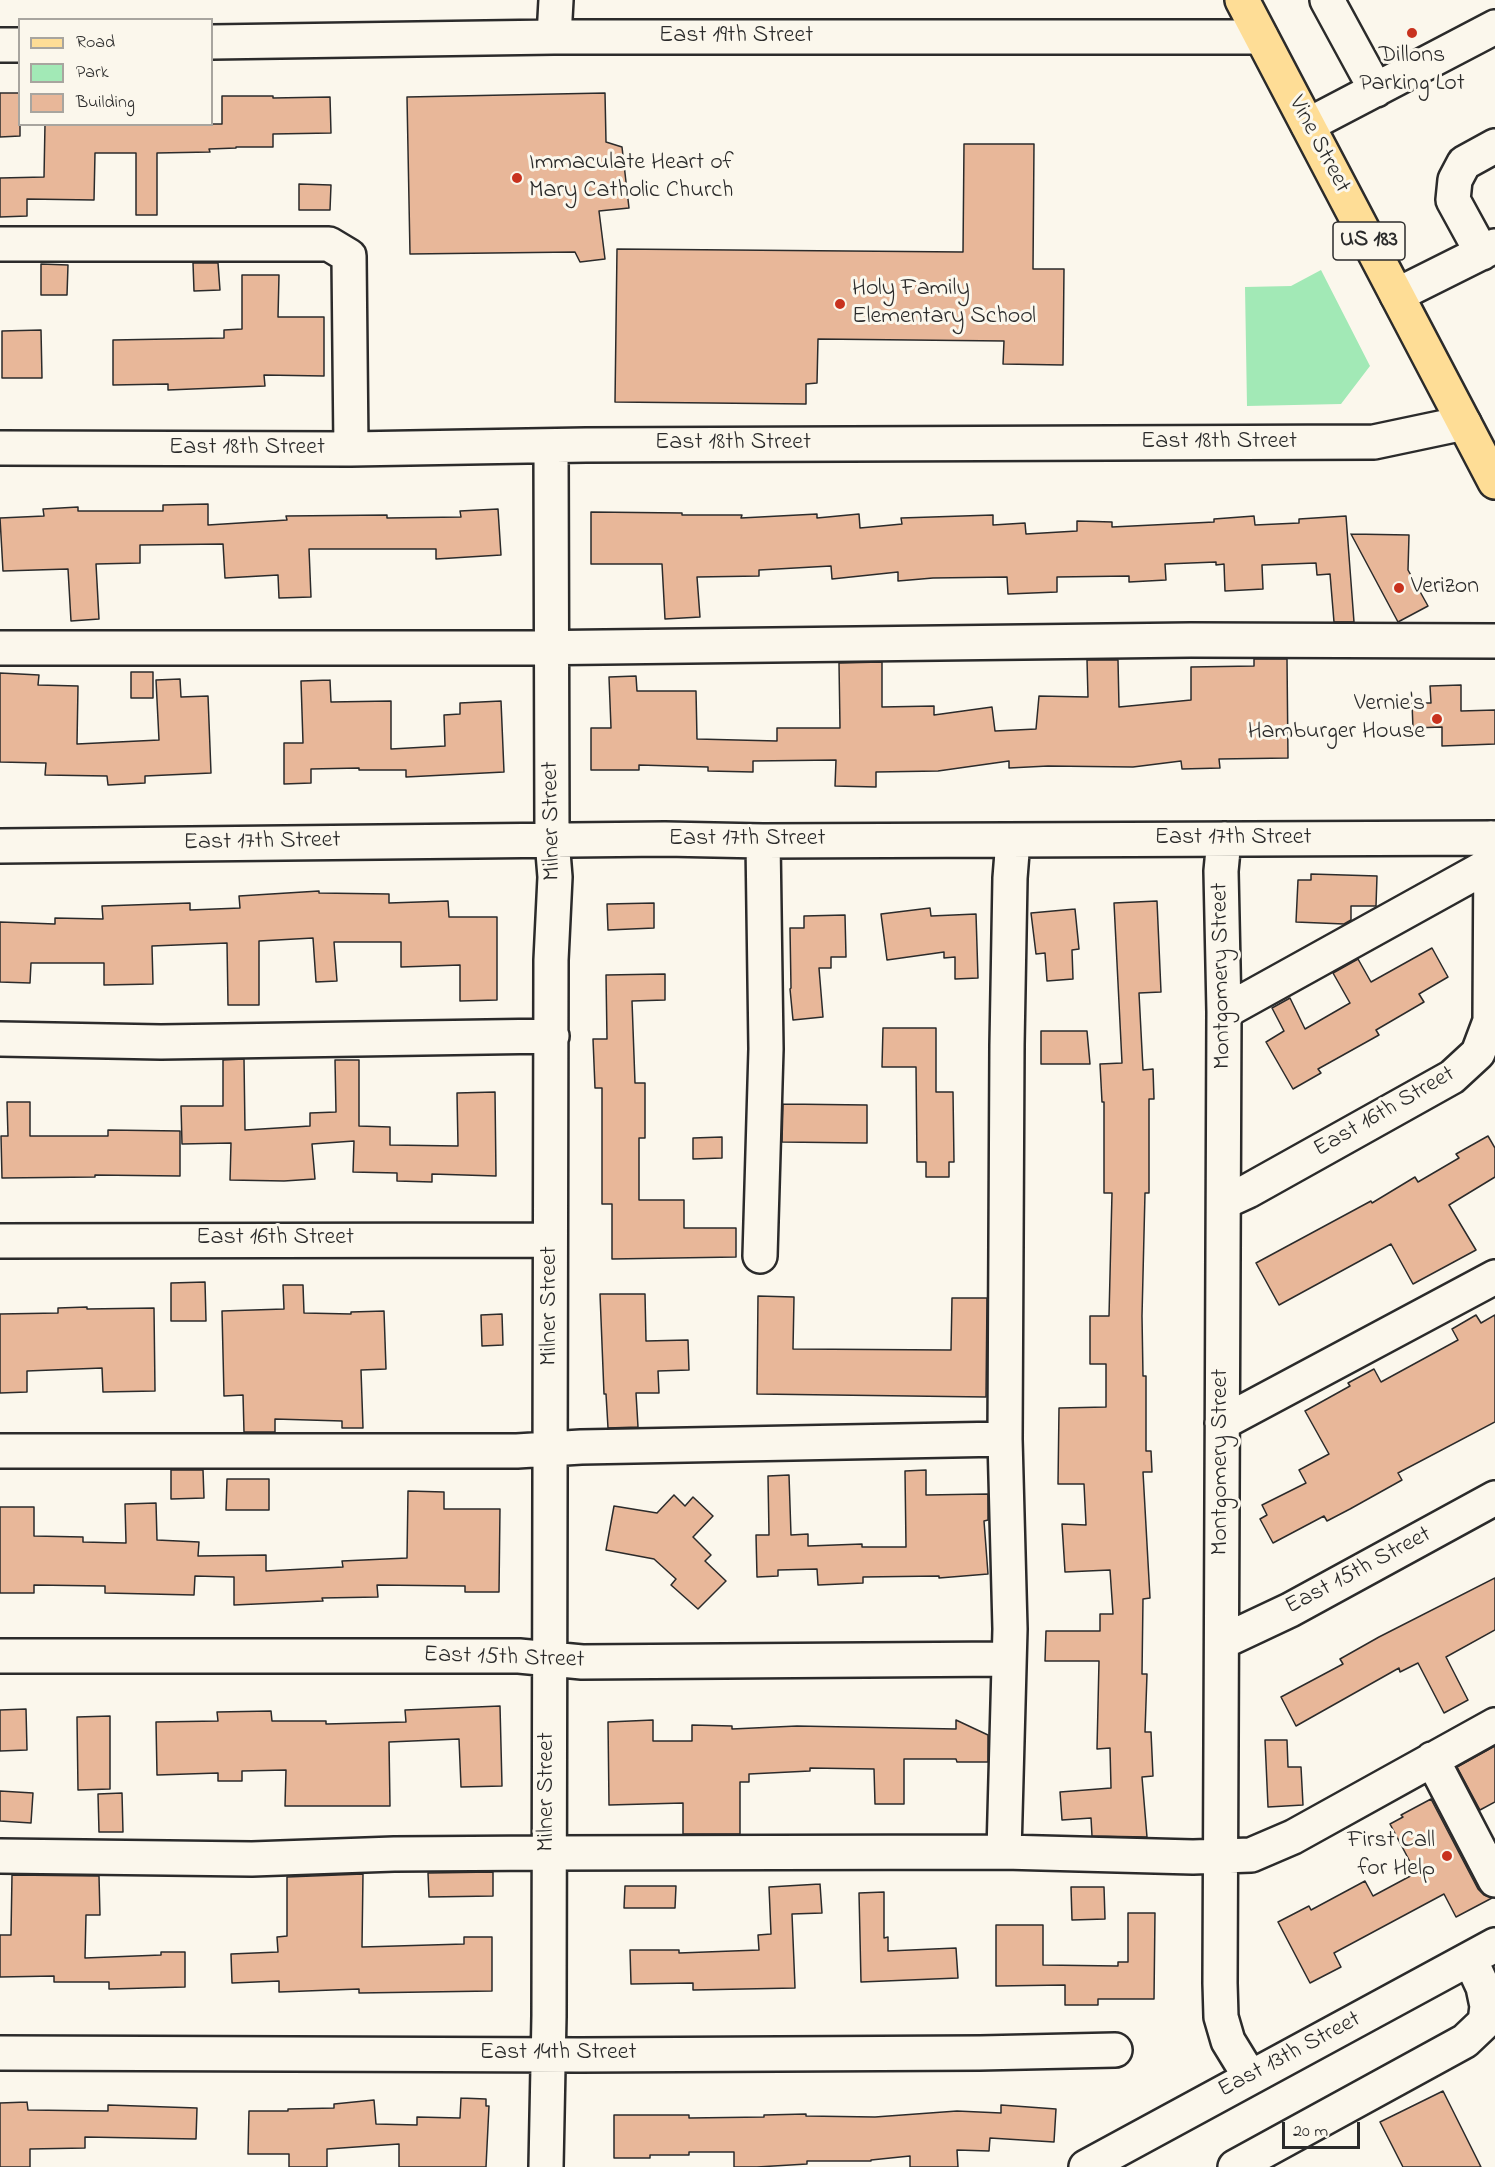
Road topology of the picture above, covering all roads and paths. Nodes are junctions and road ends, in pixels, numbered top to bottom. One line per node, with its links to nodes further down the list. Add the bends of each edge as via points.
1 (556, 0): 5 (street)
2 (1242, 0): 6 (main road, Vine Street / US 183)
3 (1327, 0): 10 (street)
4 (1495, 27): 10 (street)
5 (554, 37): 6 (street, East 19th Street); 7 (street, East 19th Street)
6 (1262, 37): 11 (main road, Vine Street / US 183)
7 (213, 42)
8 (0, 45): 9 (street)
9 (18, 45)
10 (1376, 90): 11 (street)
11 (1308, 126): 15 (main road, Vine Street / US 183)
12 (1495, 146): 14 (street, via 1464,163 1455,180 1453,200)
13 (0, 244): 19 (street, via 329,244 349,256)
14 (1488, 250): 15 (street)
15 (1397, 295): 16 (main road, Vine Street / US 183)
16 (1464, 423): 17 (street, East 18th Street, via 1374,442); 20 (main road, Vine Street / US 183)
17 (551, 446): 19 (street, East 18th Street); 23 (street, Milner Street)
18 (0, 448): 19 (street, East 18th Street)
19 (351, 449)
20 (1495, 482)
21 (1495, 641): 23 (street, via 1191,640)
22 (0, 648): 23 (street)
23 (552, 648): 25 (street, Milner Street)
24 (1224, 839): 26 (street, East 17th Street); 29 (street, East 17th Street); 30 (street, Montgomery Street)
25 (552, 840): 27 (street, East 17th Street); 28 (street, East 17th Street); 32 (street, Milner Street)
26 (1013, 840): 27 (street, East 17th Street); 40 (street, via 1007,1057)
27 (763, 841): 37 (street, via 766,1049)
28 (0, 846)
29 (1492, 847): 30 (street); 31 (street, East 16th Street)
30 (1224, 1012): 34 (street, Montgomery Street)
31 (1493, 1021): 34 (street, East 16th Street, via 1478,1053 1452,1077)
32 (552, 1036): 33 (street, via 161,1042); 35 (street, Milner Street)
33 (0, 1039)
34 (1224, 1202): 39 (street, Montgomery Street)
35 (550, 1240): 36 (street, East 16th Street); 41 (street, Milner Street)
36 (0, 1241)
37 (760, 1256)
38 (1495, 1277): 39 (street)
39 (1222, 1423): 44 (street, Montgomery Street)
40 (1005, 1439): 41 (street); 47 (street)
41 (551, 1449): 42 (street); 46 (street, Milner Street)
42 (0, 1451)
43 (1495, 1498): 44 (street, East 15th Street, via 1290,1610)
44 (1222, 1642): 53 (street, Montgomery Street)
45 (0, 1656): 46 (street, East 15th Street, via 488,1655)
46 (549, 1659): 47 (street, East 15th Street); 51 (street, Milner Street)
47 (1008, 1659): 50 (street)
48 (1495, 1725): 49 (street)
49 (1432, 1759): 53 (street, via 1293,1837 1251,1855); 54 (street)
50 (1004, 1852): 51 (street); 53 (street)
51 (549, 1853): 52 (street, via 252,1859); 58 (street, Milner Street)
52 (0, 1856)
53 (1221, 1857): 59 (street, Montgomery Street, via 1221,2017 1228,2041)
54 (1495, 1880)
55 (1483, 1952): 59 (street, East 13th Street); 62 (street, via 1485,2022 1465,2041)
56 (1115, 2050): 58 (street, East 14th Street)
57 (0, 2053): 58 (street, East 14th Street)
58 (549, 2054): 61 (street, Milner Street)
59 (1250, 2077): 60 (street, East 13th Street)
60 (1106, 2162)
61 (546, 2167)
62 (1235, 2167)

